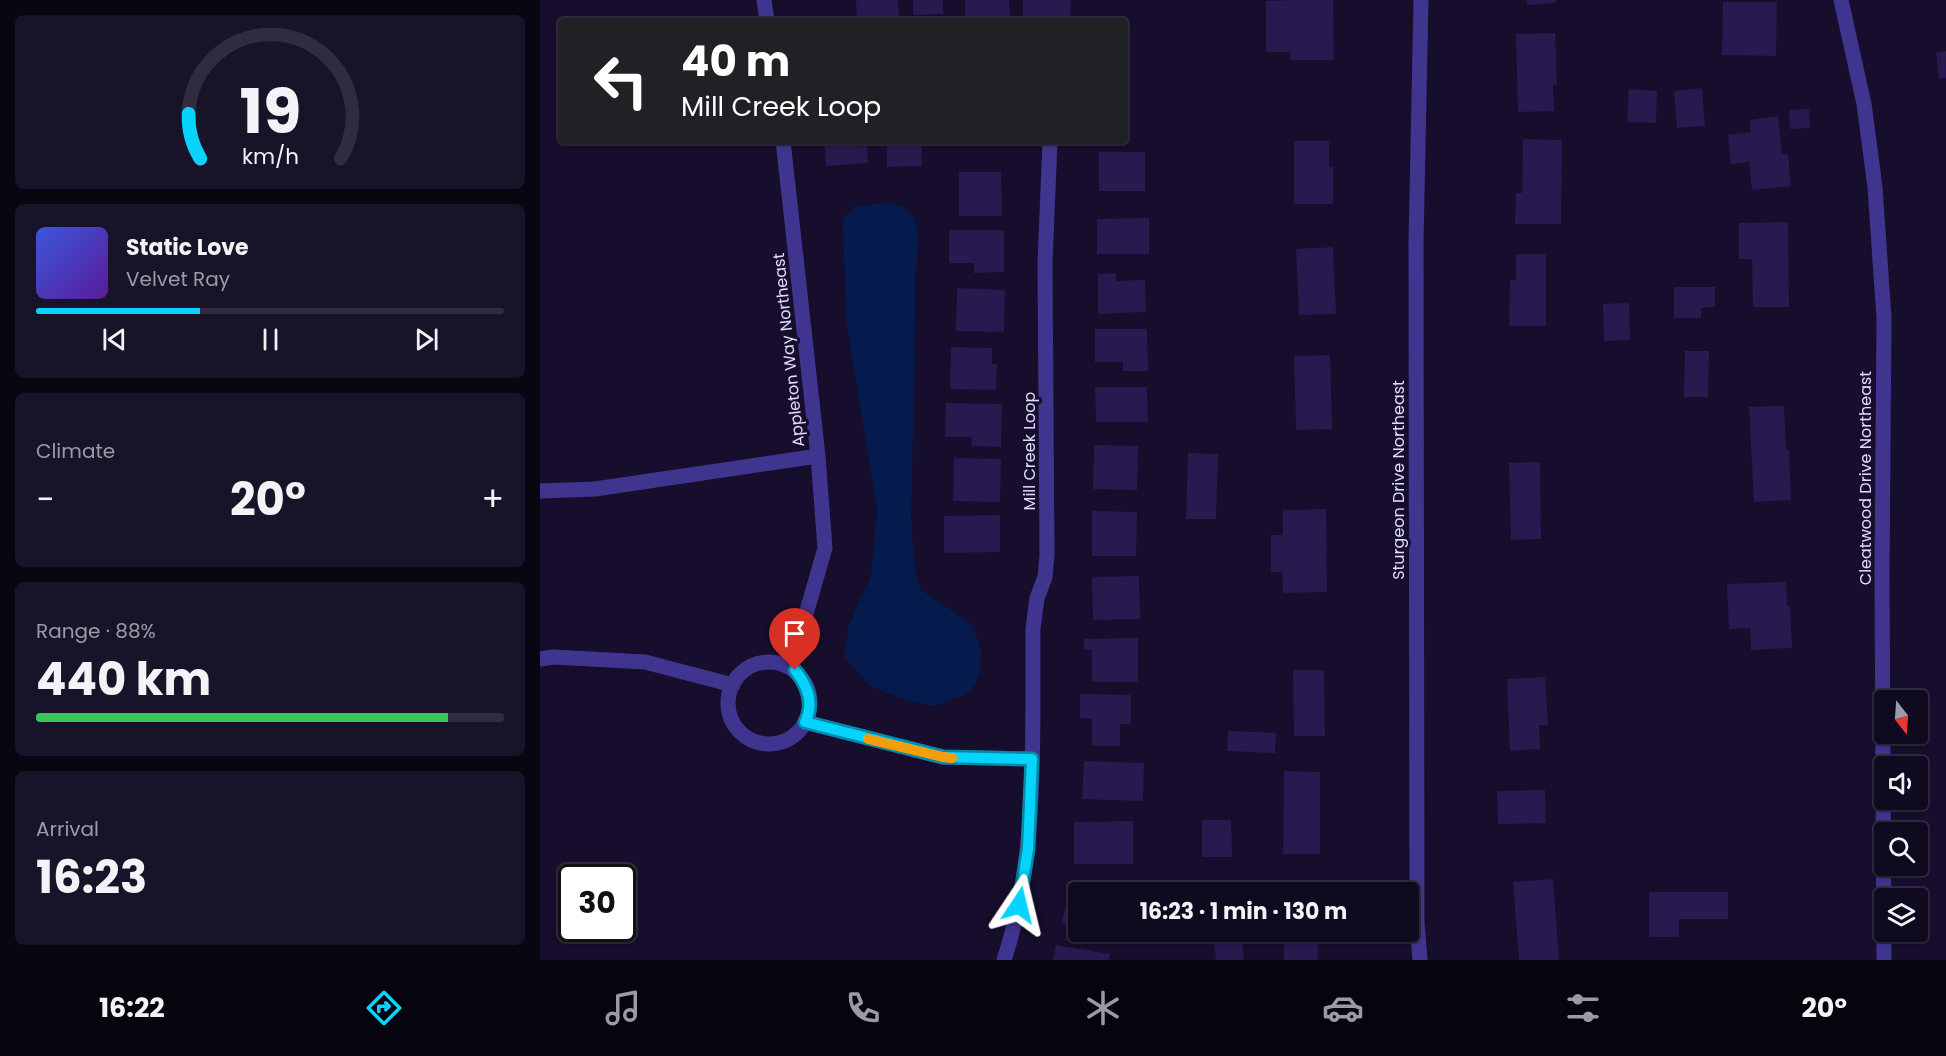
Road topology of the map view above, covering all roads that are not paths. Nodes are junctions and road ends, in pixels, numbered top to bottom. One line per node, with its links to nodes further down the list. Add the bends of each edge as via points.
1 (764, 0): 4 (street)
2 (1421, 0): 15 (street, Sturgeon Drive Northeast, via 1416,243)
3 (1841, 0): 16 (street, Cleatwood Drive Northeast, via 1864,104 1875,187 1884,318)
4 (767, 18)
5 (783, 144): 7 (street, Appleton Way Northeast)
6 (1050, 144): 13 (street, Mill Creek Loop, via 1045,262 1047,555 1033,629)
7 (818, 456): 8 (street, Appleton Way Northeast, via 595,489); 10 (street, via 825,548 804,621)
8 (540, 491)
9 (540, 659): 11 (street, via 645,662)
10 (784, 665): 11 (street, via 756,664 737,677); 12 (street, via 804,681 809,695)
11 (733, 685): 12 (street, via 728,710 738,730 751,740 776,744 789,739)
12 (805, 722): 13 (street, via 943,757)
13 (1032, 759): 14 (street, Mill Creek Loop, via 1028,849 1016,924)
14 (1004, 960)
15 (1420, 960)
16 (1884, 960)

